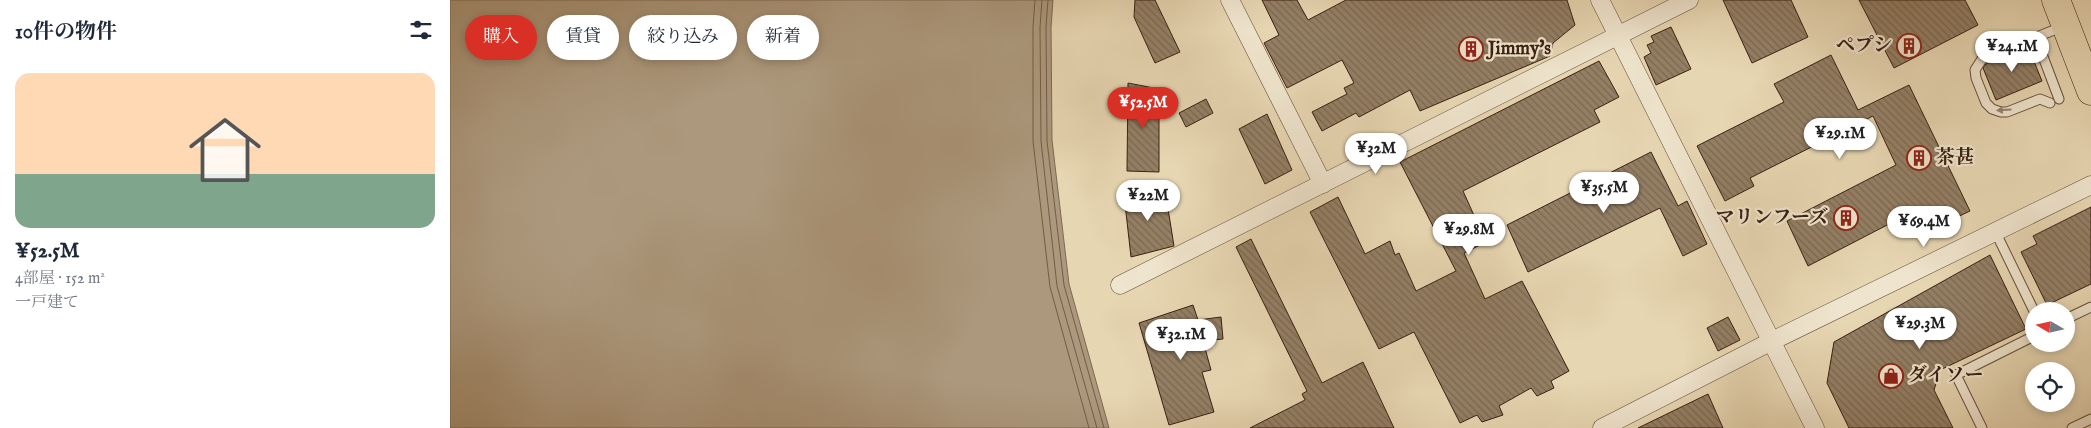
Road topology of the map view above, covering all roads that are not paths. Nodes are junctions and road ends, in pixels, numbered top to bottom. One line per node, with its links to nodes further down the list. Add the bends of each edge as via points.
1 (1230, 0): 9 (street)
2 (1600, 0): 6 (street)
3 (1689, 0): 6 (street)
4 (2056, 0): 5 (highway)
5 (2066, 25): 7 (lane); 8 (highway)
6 (1618, 36): 9 (street); 17 (street)
7 (2036, 38): 7 (lane, one-way to 7, via 2054,101 2040,99 2007,112 1996,111 1986,103 1975,70 1982,59)
8 (2091, 91)
9 (1323, 184): 12 (street)
10 (2091, 185): 11 (street)
11 (1995, 231): 13 (lane); 17 (street)
12 (1120, 286)
13 (2030, 302)
14 (2091, 307): 15 (lane)
15 (2075, 315)
16 (2025, 340): 21 (lane, via 1956,375)
17 (1772, 341): 19 (street); 20 (street)
18 (2091, 419): 22 (lane)
19 (1602, 428)
20 (1815, 428)
21 (1982, 428)
22 (2072, 428)

